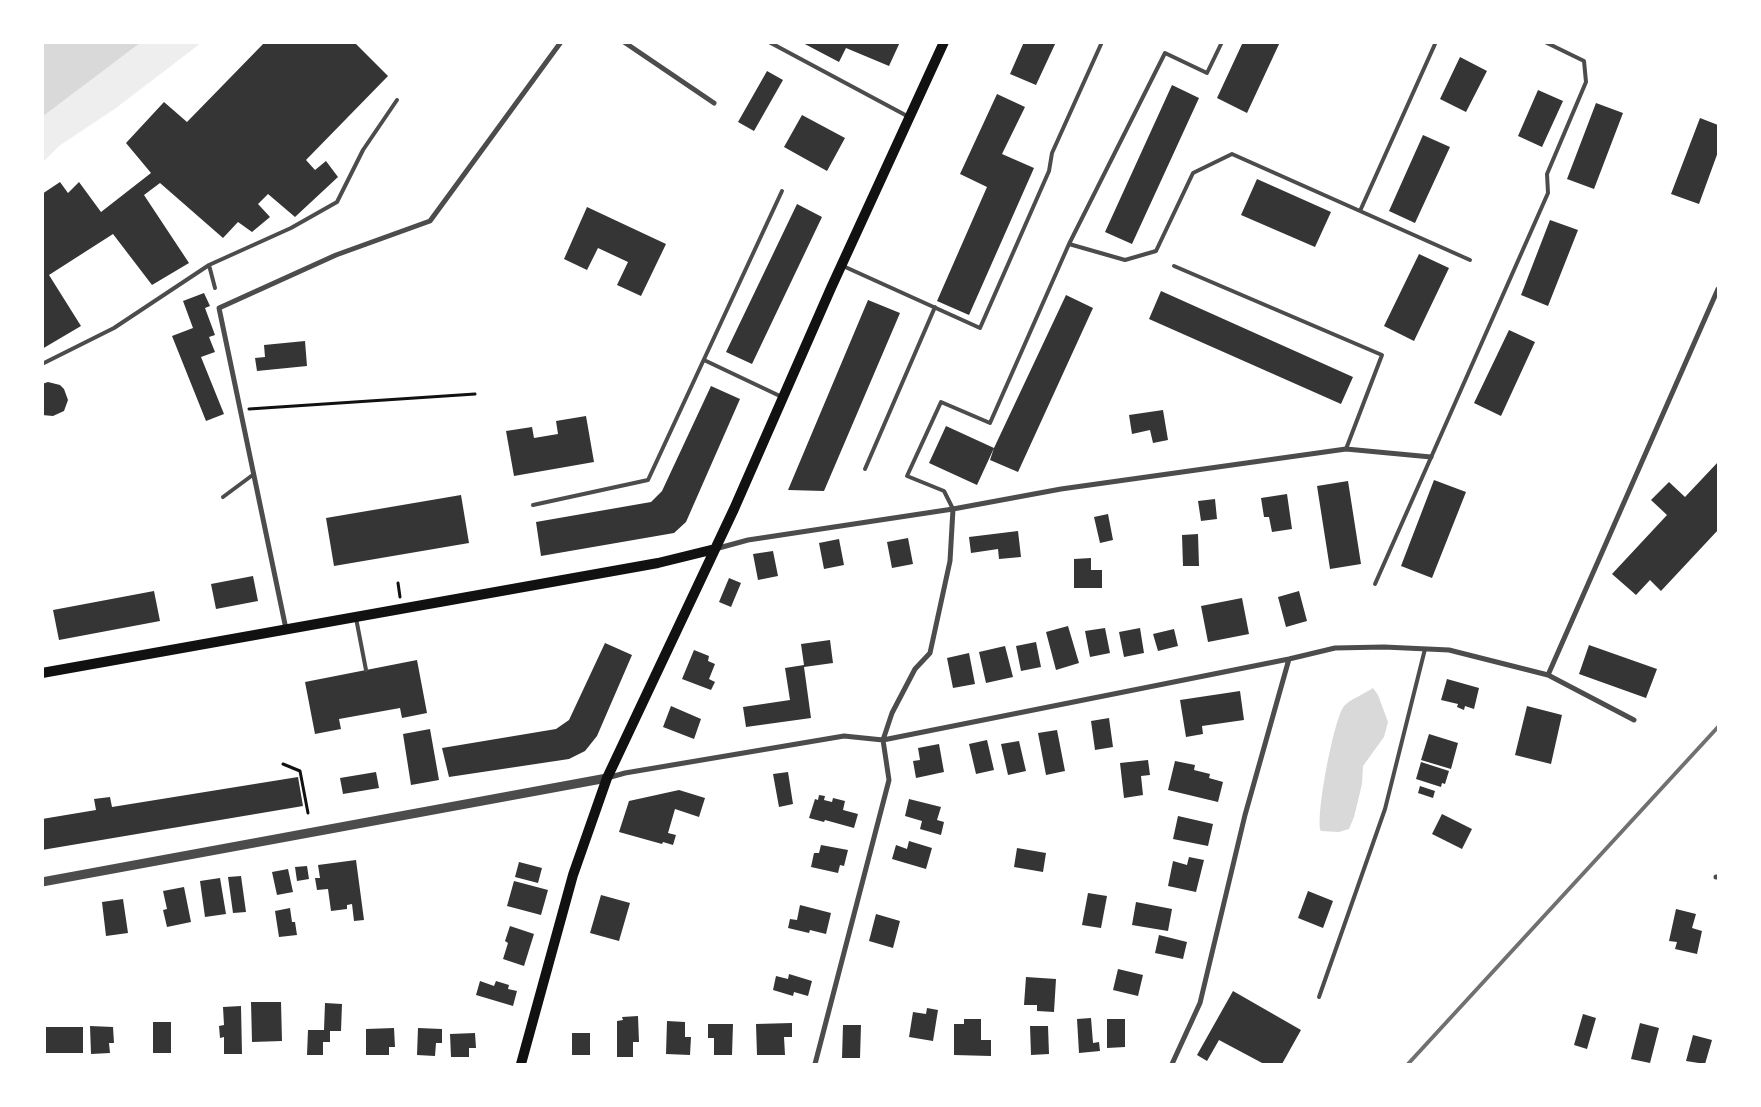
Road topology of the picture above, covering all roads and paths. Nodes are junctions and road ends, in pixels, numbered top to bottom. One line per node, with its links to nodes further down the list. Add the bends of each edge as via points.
1 (561, 42): 26 (street, via 430,221 336,256 219,308)
2 (624, 42): 10 (street)
3 (944, 42): 11 (main road)
4 (1102, 42): 21 (lane, via 980,328)
5 (1222, 42): 14 (lane, via 1208,73 1165,53)
6 (1544, 42): 28 (lane, via 1584,61 1586,82 1547,174 1548,193)
7 (768, 43): 11 (lane)
8 (1435, 44): 13 (lane)
9 (397, 100): 16 (lane, via 363,150 336,202 290,228)
10 (714, 103)
11 (909, 118): 17 (main road)
12 (782, 191): 22 (lane)
13 (1360, 211): 14 (lane, via 1232,154 1193,173 1156,251 1125,260); 15 (lane)
14 (1069, 244): 33 (lane, via 990,423 941,402 907,476 944,491)
15 (1470, 260)
16 (209, 265): 19 (lane); 23 (lane, via 114,328)
17 (841, 265): 21 (lane); 25 (main road)
18 (1174, 266): 27 (lane, via 1382,355)
19 (215, 288)
20 (1718, 289): 42 (street)
21 (935, 307): 29 (lane)
22 (704, 360): 25 (lane); 32 (lane, via 648,480)
23 (42, 364)
24 (475, 394): 26 (path)
25 (782, 397): 34 (main road)
26 (241, 410): 30 (street)
27 (1346, 449): 28 (street); 33 (street, via 1061,489)
28 (1431, 456): 35 (lane)
29 (865, 469)
30 (254, 474): 31 (lane); 37 (street)
31 (223, 497)
32 (533, 505)
33 (953, 509): 34 (street, via 748,540); 44 (street, via 950,561 930,653 915,669 892,713)
34 (715, 549): 36 (main road, via 658,563); 46 (main road)
35 (1375, 584)
36 (355, 617): 37 (main road); 40 (lane)
37 (286, 630): 41 (main road)
38 (1425, 649): 39 (street, via 1335,648); 42 (street, via 1449,650); 49 (lane, via 1385,809)
39 (1289, 659): 44 (street); 52 (street, via 1245,815 1200,1003)
40 (366, 670)
41 (42, 673)
42 (1548, 675): 43 (street)
43 (1634, 720)
44 (883, 740): 46 (street, via 844,736); 51 (street, via 889,780)
45 (283, 764): 47 (path, via 300,771)
46 (607, 778): 48 (street); 50 (main road, via 573,875)
47 (308, 813)
48 (42, 882)
49 (1319, 996)
50 (521, 1064)
51 (815, 1064)
52 (1172, 1064)

